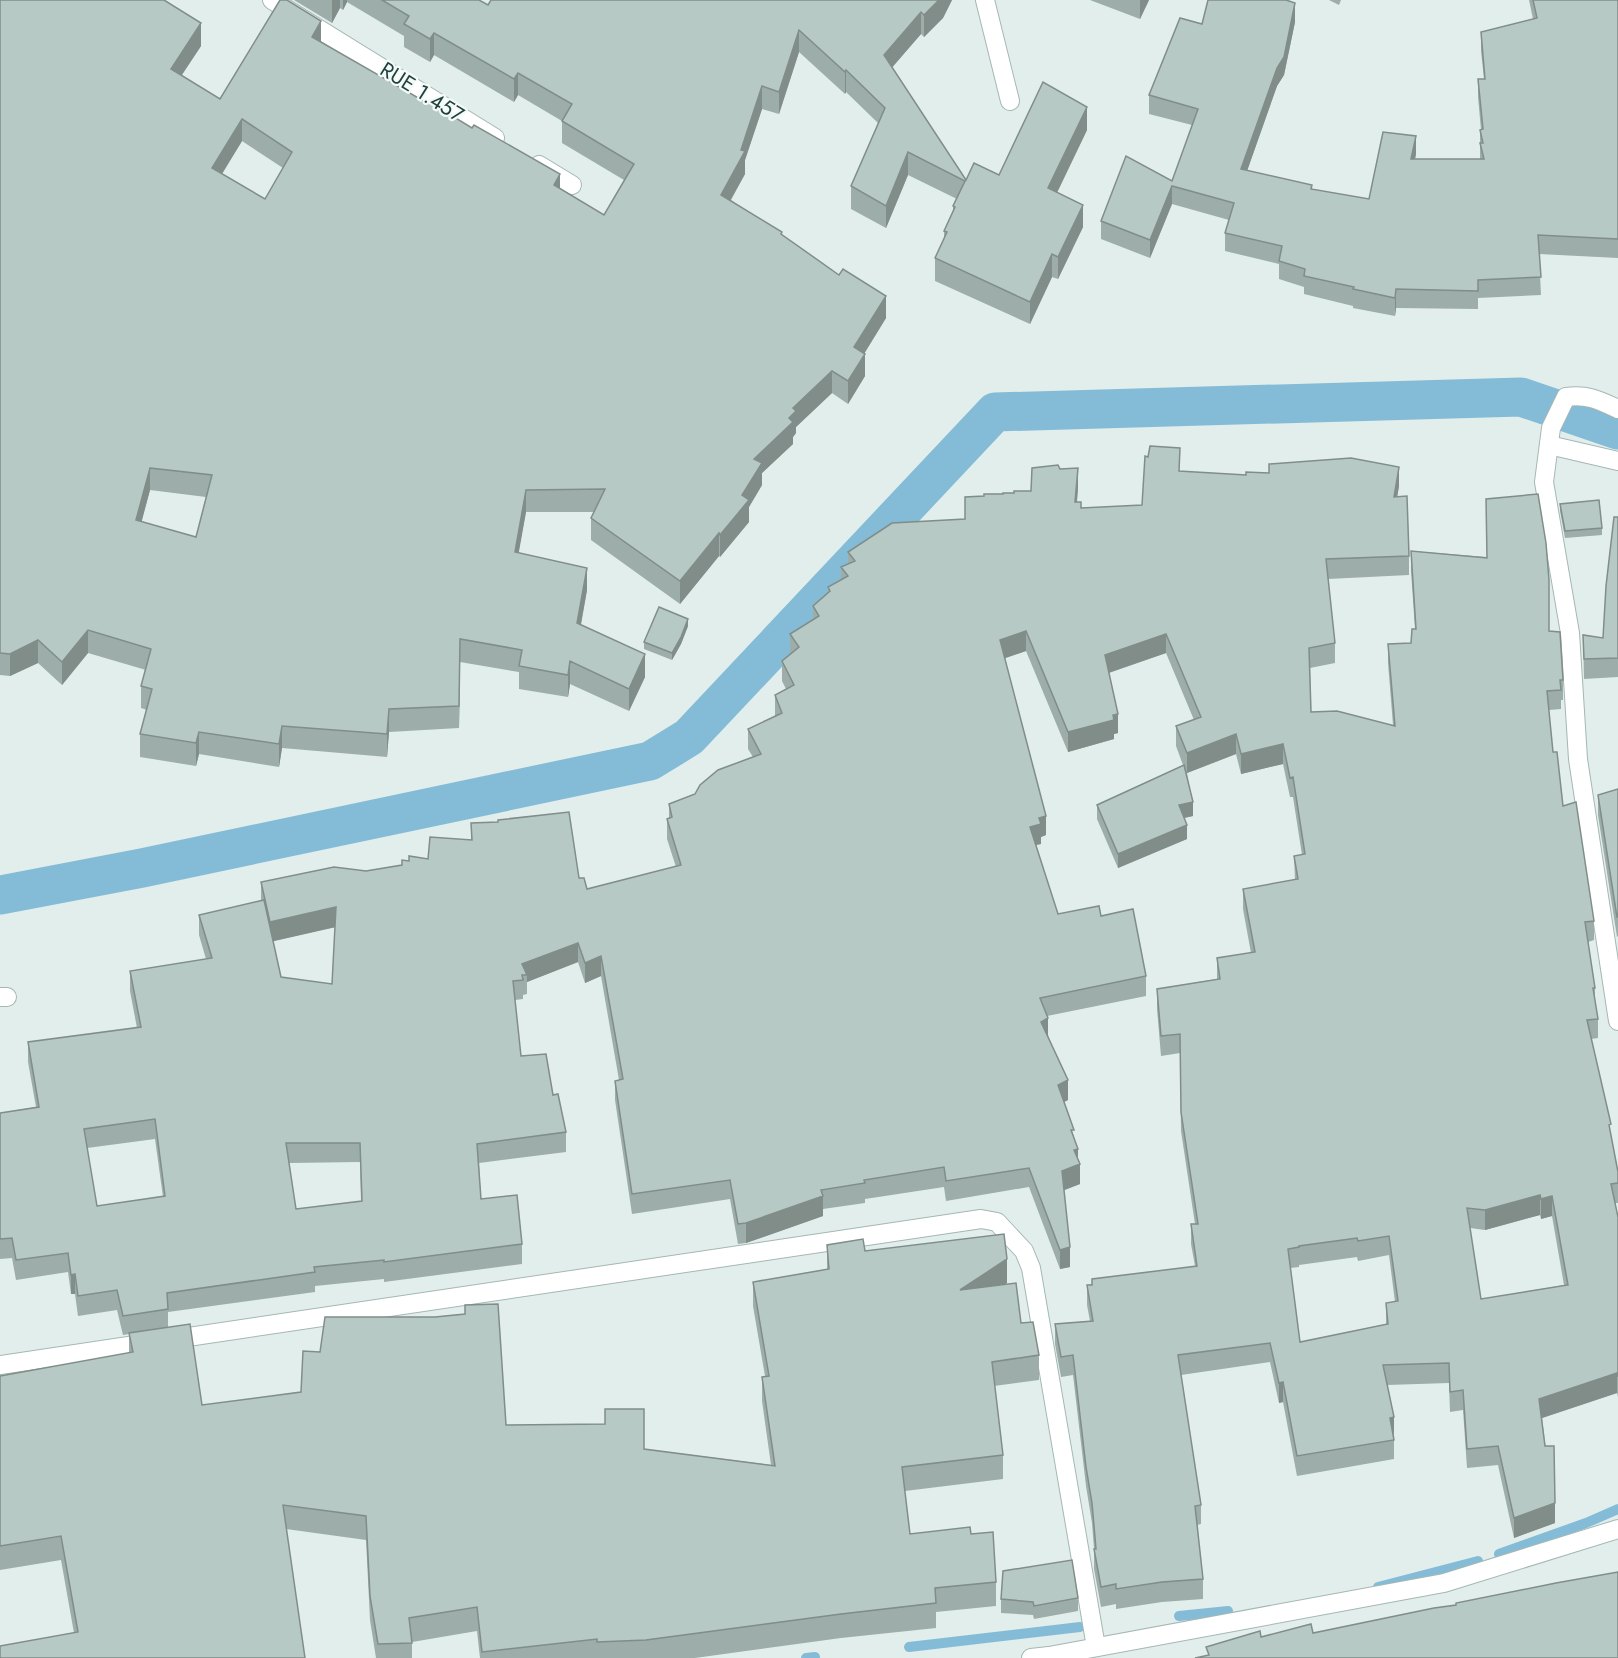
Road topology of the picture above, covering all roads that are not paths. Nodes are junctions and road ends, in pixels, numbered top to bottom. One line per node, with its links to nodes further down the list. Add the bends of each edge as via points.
1 (272, 0): 4 (street, RUE 1.457)
2 (985, 0): 3 (street)
3 (1010, 101)
4 (572, 185)
5 (1618, 409): 6 (street, via 1594,398 1566,397)
6 (1550, 436): 7 (street); 8 (street, via 1544,482 1570,633 1578,759)
7 (1618, 461)
8 (1618, 1021)
9 (0, 1365): 11 (street, via 981,1219 997,1222 1024,1251 1031,1268)
10 (1618, 1529): 11 (street, via 1444,1583)
11 (1096, 1647): 12 (street)
12 (1031, 1658)

